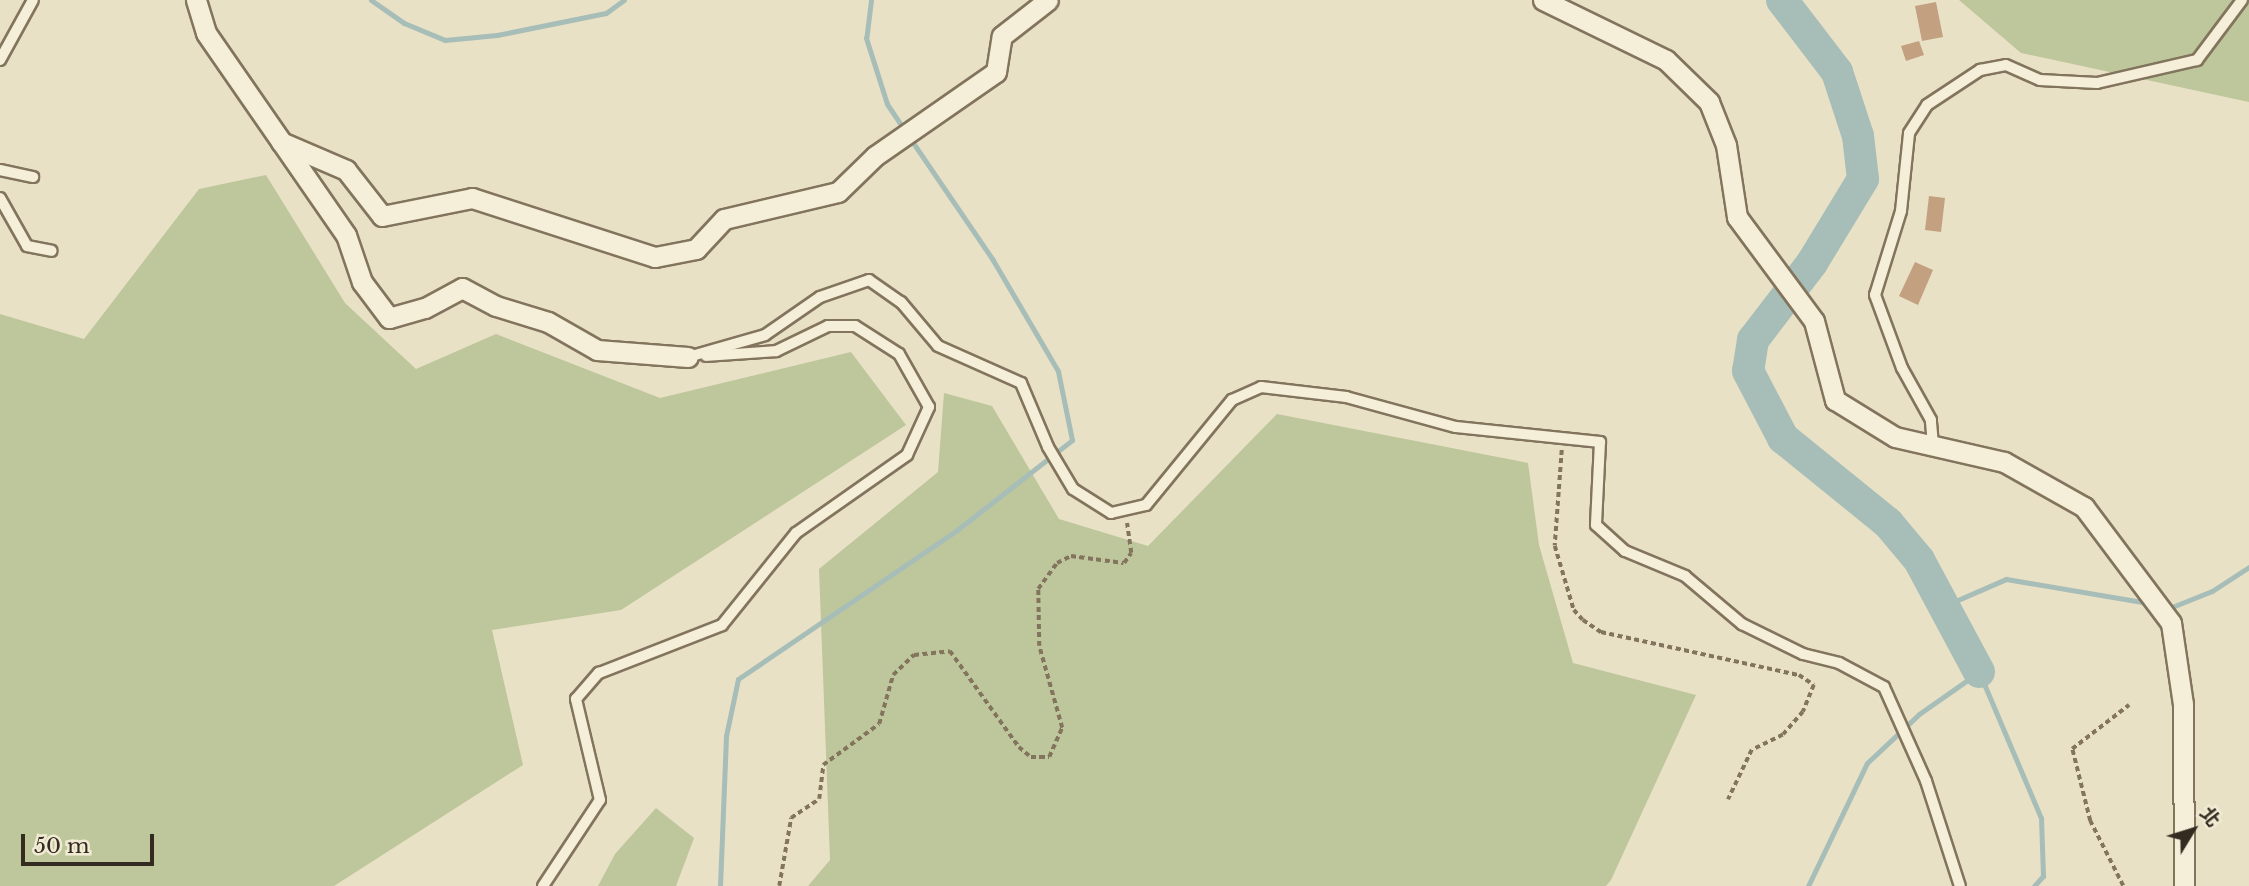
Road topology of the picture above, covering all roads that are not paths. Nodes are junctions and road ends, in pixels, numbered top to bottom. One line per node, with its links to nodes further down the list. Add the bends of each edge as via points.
1 (33, 0): 6 (lane)
2 (196, 0): 7 (street, via 206,33)
3 (1048, 0): 7 (street, via 1002,36 996,72 875,156 838,192 724,219 696,249 655,257 472,198 382,216 346,170)
4 (1543, 0): 13 (street, via 1666,60 1709,102 1726,145 1737,216 1814,321 1835,400 1895,437)
5 (2242, 0): 13 (lane, via 2197,60 2097,83 2040,80 2006,65 1980,69 1927,104 1909,133 1901,211 1875,295 1902,368 1931,420)
6 (0, 60)
7 (281, 142): 12 (street, via 346,235 362,282 389,318 425,308 463,288 496,306 548,322 597,350)
8 (0, 170): 9 (lane)
9 (33, 177)
10 (0, 198): 11 (lane, via 27,246)
11 (52, 251)
12 (688, 358): 14 (lane, via 776,351 828,326 855,326 899,354 929,407 907,455 796,533 722,625 599,673 576,699 600,800); 15 (lane, via 765,335 820,297 869,280 901,302 938,346 1021,383 1048,447 1073,489 1111,513 1146,505 1232,400 1262,387 1346,397 1456,427 1600,442 1596,525 1625,551 1685,576 1742,624 1803,654 1839,663 1884,687 1926,781)
13 (1933, 445): 16 (street, via 2004,462 2084,507 2171,623 2183,704)
14 (543, 886)
15 (1960, 886)
16 (2184, 886)

